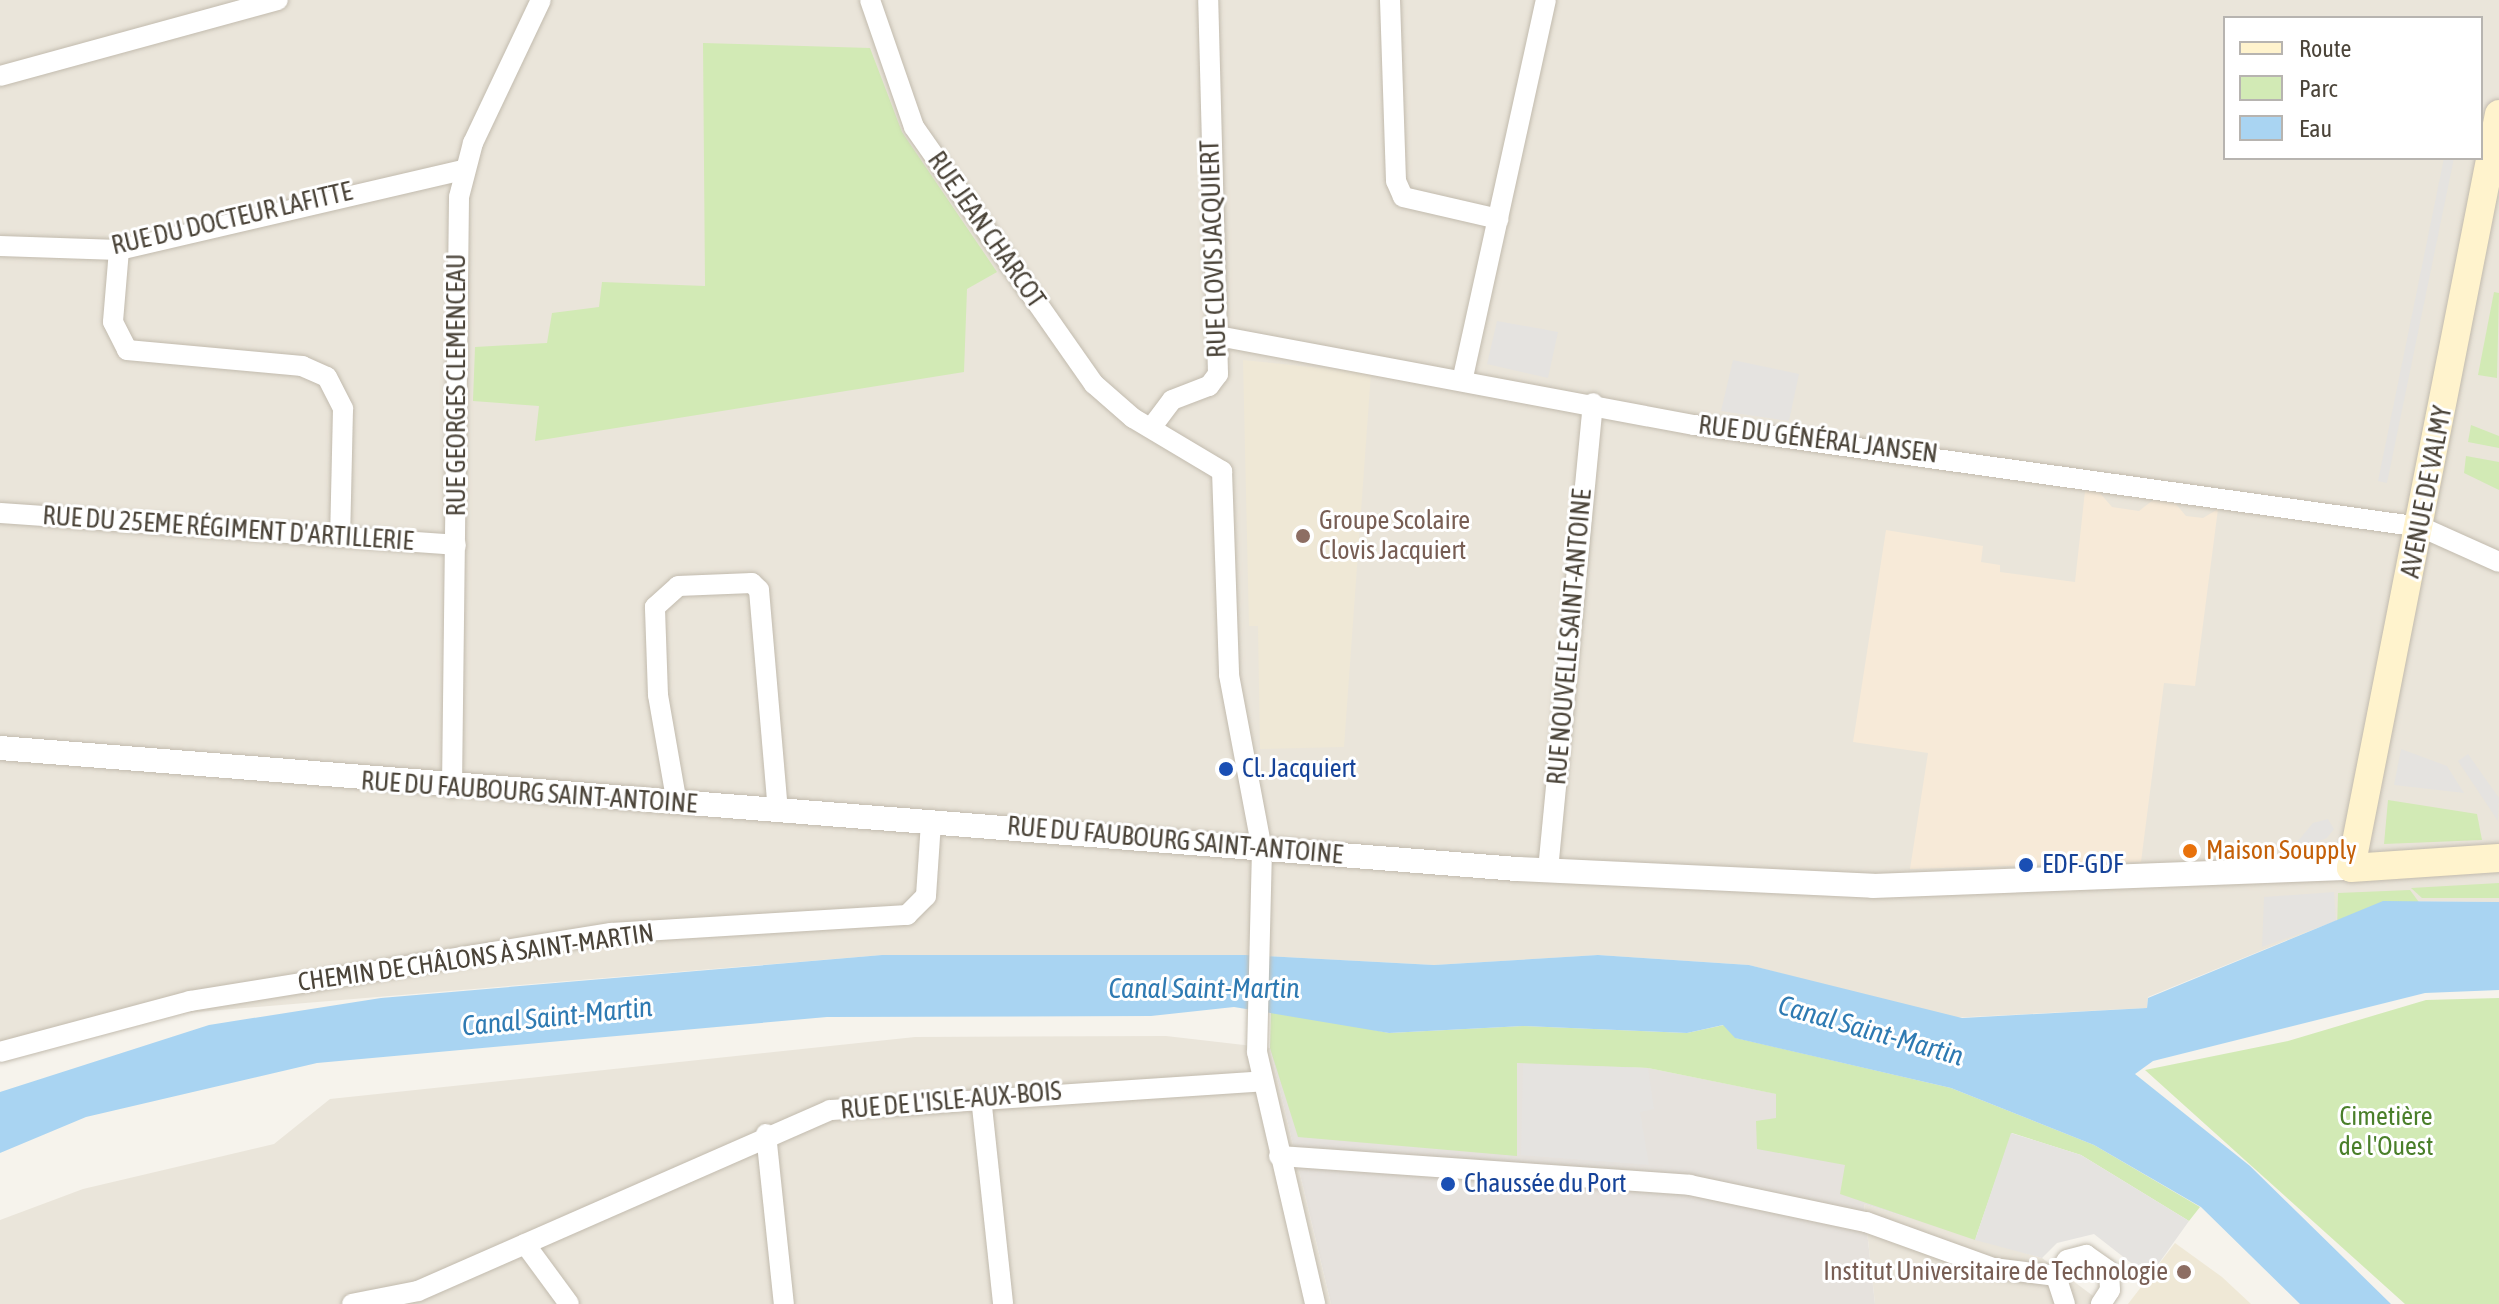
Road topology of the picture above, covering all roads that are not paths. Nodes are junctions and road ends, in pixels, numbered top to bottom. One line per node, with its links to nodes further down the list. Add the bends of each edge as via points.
1 (278, 0): 7 (street)
2 (541, 0): 9 (street, RUE GEORGES CLEMENCEAU)
3 (870, 0): 16 (street, RUE JEAN CHARCOT, via 914,127 1094,384)
4 (1208, 0): 13 (street, RUE CLOVIS JACQUIERT)
5 (1390, 0): 10 (street, via 1396,181 1403,197)
6 (1546, 0): 10 (street)
7 (0, 76)
8 (2499, 114): 18 (main road, AVENUE DE VALMY)
9 (463, 170): 12 (street, RUE DU DOCTEUR LAFITTE); 20 (street, RUE GEORGES CLEMENCEAU)
10 (1498, 219): 14 (street)
11 (0, 246): 12 (street, RUE DU DOCTEUR LAFITTE)
12 (119, 250): 19 (street, via 113,322 127,350 302,366 327,377 343,409)
13 (1218, 336): 14 (street, RUE DU GÉNÉRAL JANSEN); 16 (street, RUE CLOVIS JACQUIERT, via 1218,374 1209,386 1172,400)
14 (1463, 377): 15 (street, RUE DU GÉNÉRAL JANSEN)
15 (1593, 403): 18 (street, RUE DU GÉNÉRAL JANSEN, via 1694,425); 30 (street, RUE NOUVELLE SAINT-ANTOINE)
16 (1151, 428): 27 (street, via 1222,471 1229,675)
17 (0, 513): 19 (street, RUE DU 25EME RÉGIMENT D'ARTILLERIE)
18 (2421, 527): 21 (street, RUE DU GÉNÉRAL JANSEN); 29 (main road, AVENUE DE VALMY)
19 (340, 537): 20 (street, RUE DU 25EME RÉGIMENT D'ARTILLERIE)
20 (456, 545): 23 (street, RUE GEORGES CLEMENCEAU)
21 (2499, 562)
22 (0, 748): 23 (street, RUE DU FAUBOURG SAINT-ANTOINE)
23 (452, 788): 24 (street, RUE DU FAUBOURG SAINT-ANTOINE)
24 (677, 804): 25 (street, RUE DU FAUBOURG SAINT-ANTOINE); 25 (street, via 658,695 655,607 678,586 752,583 759,590)
25 (778, 810): 26 (street, RUE DU FAUBOURG SAINT-ANTOINE)
26 (931, 822): 27 (street, RUE DU FAUBOURG SAINT-ANTOINE); 31 (street, CHEMIN DE CHÂLONS À SAINT-MARTIN, via 926,896 907,915 611,933 190,1001)
27 (1262, 849): 30 (street, RUE DU FAUBOURG SAINT-ANTOINE); 32 (street)
28 (2499, 858): 29 (main road)
29 (2351, 868): 30 (street, RUE DU FAUBOURG SAINT-ANTOINE, via 1873,886)
30 (1548, 870)
31 (0, 1052)
32 (1261, 1081): 33 (street, RUE DE L'ISLE-AUX-BOIS); 35 (street)
33 (981, 1097): 34 (street, RUE DE L'ISLE-AUX-BOIS, via 830,1110); 41 (street)
34 (766, 1134): 36 (street, RUE DE L'ISLE-AUX-BOIS); 40 (street)
35 (1279, 1156): 37 (street, via 1690,1185 1863,1221 1993,1268); 42 (street)
36 (525, 1244): 38 (street, RUE DE L'ISLE-AUX-BOIS, via 418,1291); 39 (street)
37 (2056, 1276): 43 (street); 44 (street, via 2076,1256 2095,1257 2111,1280)
38 (352, 1304)
39 (569, 1304)
40 (784, 1304)
41 (1003, 1304)
42 (1315, 1304)
43 (2065, 1304)
44 (2101, 1304)

